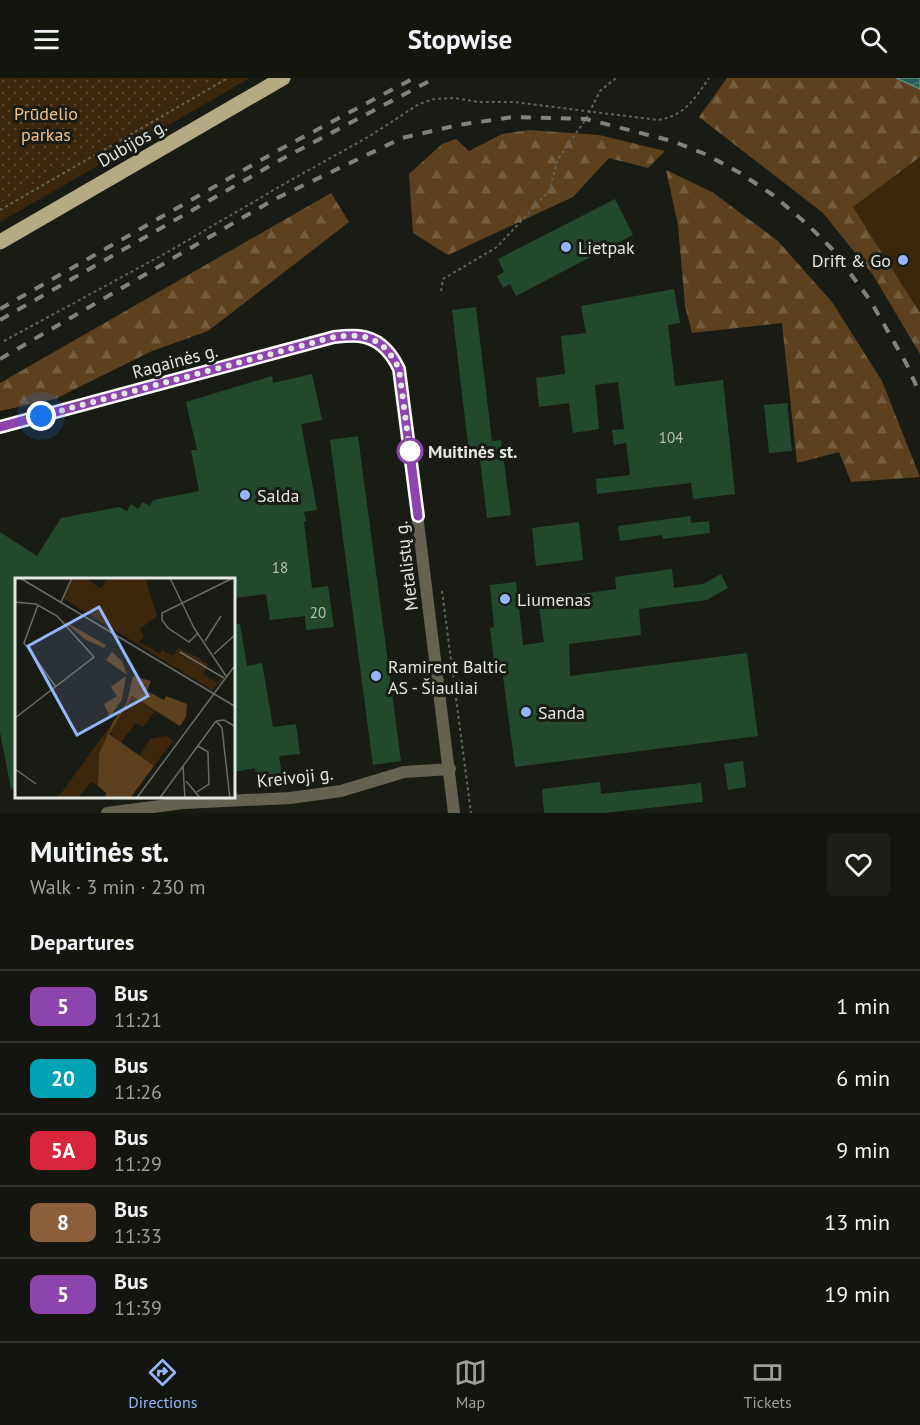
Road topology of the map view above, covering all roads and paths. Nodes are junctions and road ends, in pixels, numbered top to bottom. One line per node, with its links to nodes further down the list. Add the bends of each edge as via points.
1 (228, 78): 6 (path)
2 (283, 78): 7 (main road, Dubijos g.)
3 (616, 78): 5 (path, via 600,91)
4 (709, 78): 5 (path, via 682,111 669,118)
5 (590, 111): 8 (path, via 558,159 549,191 497,247 443,279); 10 (path, via 454,98 419,104 166,253)
6 (0, 210)
7 (0, 242)
8 (441, 291)
9 (360, 336): 11 (street, Ragainės g., via 334,337); 13 (street, Metalistų g., via 388,350 399,369)
10 (4, 341)
11 (0, 427)
12 (441, 591): 16 (path)
13 (450, 769): 14 (street, Kreivoji g., via 404,772 341,791 290,798 183,803); 15 (street, Metalistų g.)
14 (107, 813)
15 (454, 813)
16 (471, 813)

